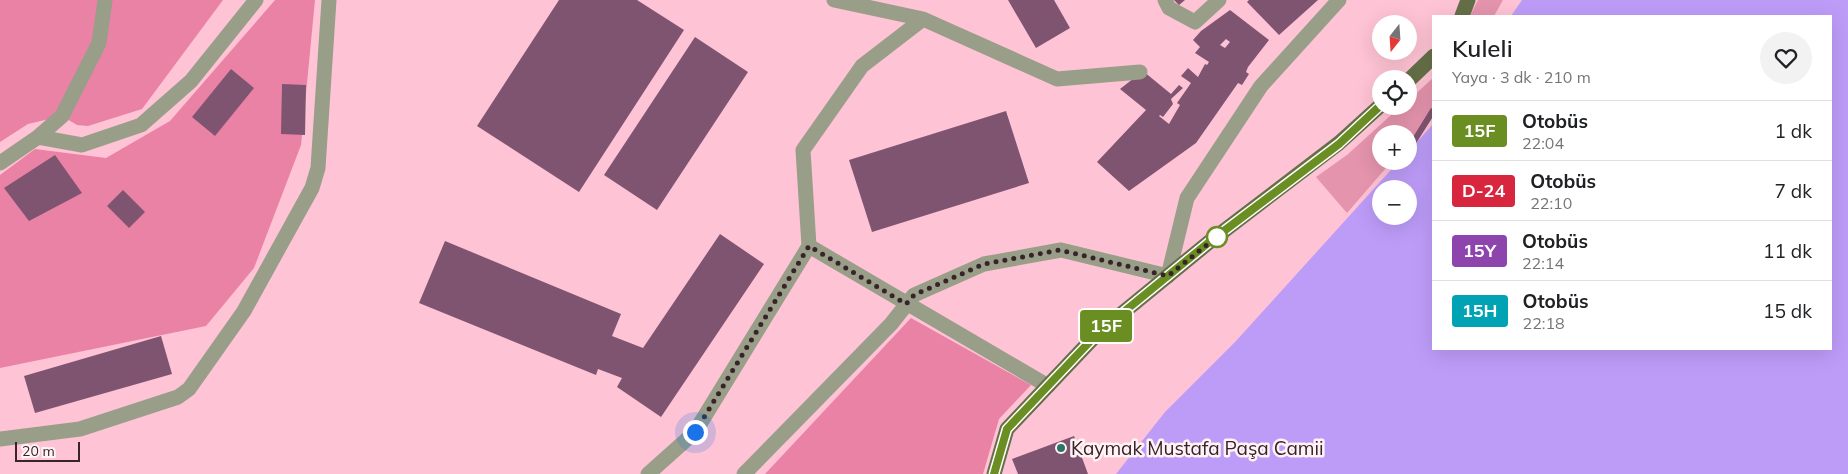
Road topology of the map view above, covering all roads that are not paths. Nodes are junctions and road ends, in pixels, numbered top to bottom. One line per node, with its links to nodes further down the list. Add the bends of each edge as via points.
1 (105, 0): 15 (street, via 99,43 62,116)
2 (256, 0): 15 (street, via 191,81 141,125 82,145)
3 (329, 0): 21 (street, via 318,168 312,188 244,311 199,378 178,397 80,429)
4 (834, 0): 10 (street)
5 (1165, 0): 6 (street, via 1169,8 1195,22)
6 (1219, 0)
7 (1339, 0): 18 (street, via 1261,86 1187,198)
8 (1468, 0): 9 (main road)
9 (1462, 15)
10 (923, 19): 12 (street, via 1057,79); 17 (street, via 862,66 803,150)
11 (1432, 58): 13 (main road)
12 (1140, 72)
13 (1417, 72)
14 (1372, 113): 18 (main road, via 1339,144)
15 (38, 137): 16 (street)
16 (0, 163)
17 (809, 246): 19 (street); 22 (street, via 695,432)
18 (1168, 276): 19 (street, via 1060,250 984,264 914,295); 20 (main road, via 1098,333)
19 (906, 304): 20 (street); 23 (street, via 891,324)
20 (1048, 386): 24 (main road, via 1007,429)
21 (0, 439)
22 (648, 474)
23 (744, 474)
24 (994, 474)

